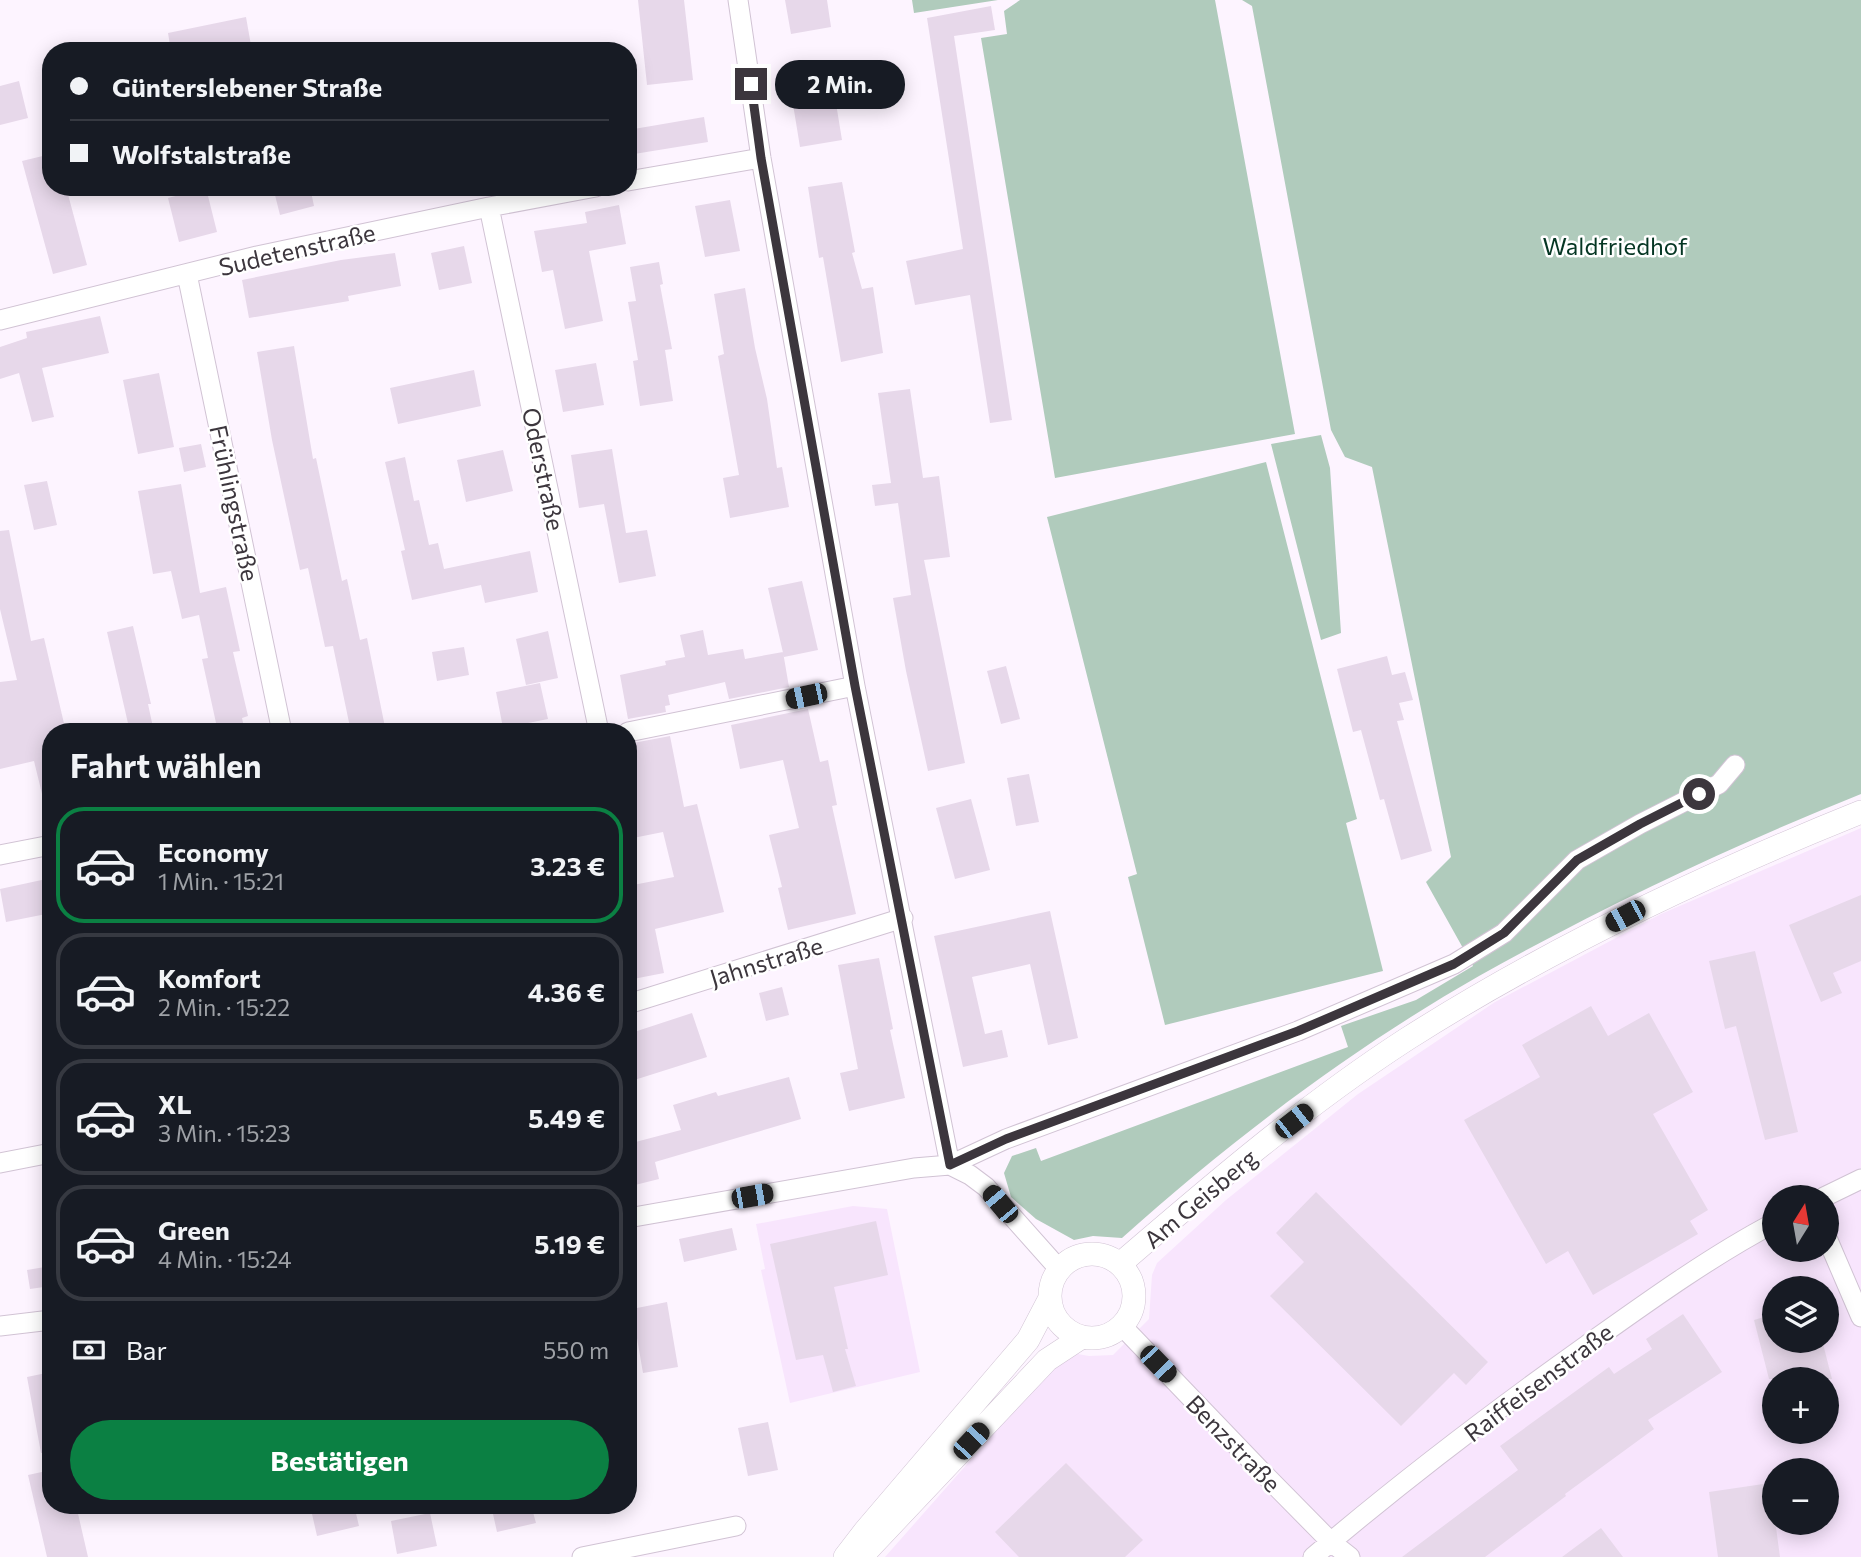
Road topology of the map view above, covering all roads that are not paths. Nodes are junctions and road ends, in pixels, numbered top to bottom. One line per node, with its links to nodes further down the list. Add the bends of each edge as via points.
1 (738, 0): 2 (street)
2 (761, 158): 3 (street); 8 (street)
3 (637, 179)
4 (548, 196): 5 (street, Sudetenstraße)
5 (489, 207): 6 (street, Sudetenstraße); 10 (street, Oderstraße)
6 (187, 274): 7 (street, Sudetenstraße); 9 (street, Frühlingstraße)
7 (0, 320)
8 (855, 686): 11 (street); 16 (street)
9 (280, 723)
10 (597, 723)
11 (637, 730)
12 (1735, 765): 20 (street, via 1719,784 1577,860 1504,933 1454,964 1298,1031 1006,1139)
13 (1861, 812): 26 (street, Am Geisberg, via 1647,905 1498,984 1406,1040 1215,1182)
14 (42, 847): 15 (street)
15 (0, 855)
16 (903, 918): 17 (street, Jahnstraße); 20 (street)
17 (637, 1001)
18 (42, 1155): 19 (street)
19 (0, 1163)
20 (950, 1165): 23 (street); 27 (street, via 986,1187)
21 (1861, 1179): 22 (street)
22 (1839, 1190)
23 (637, 1216)
24 (1762, 1230): 35 (street, Raiffeisenstraße, via 1643,1304 1530,1385)
25 (1837, 1262): 29 (street)
26 (1120, 1264): 27 (street, via 1109,1257 1087,1254); 32 (street, via 1134,1292 1132,1309)
27 (1059, 1269): 28 (street)
28 (1050, 1298): 33 (street, via 1062,1326); 37 (street, via 1028,1340)
29 (1861, 1317)
30 (42, 1321): 31 (street)
31 (0, 1326)
32 (1122, 1326): 33 (street, via 1096,1338); 35 (street, Benzstraße)
33 (1082, 1337): 38 (street, via 1047,1360)
34 (736, 1526): 36 (street)
35 (1331, 1542): 39 (street, Raiffeisenstraße); 40 (street, Benzstraße)
36 (582, 1557)
37 (845, 1557)
38 (861, 1557)
39 (1314, 1557)
40 (1350, 1557)

